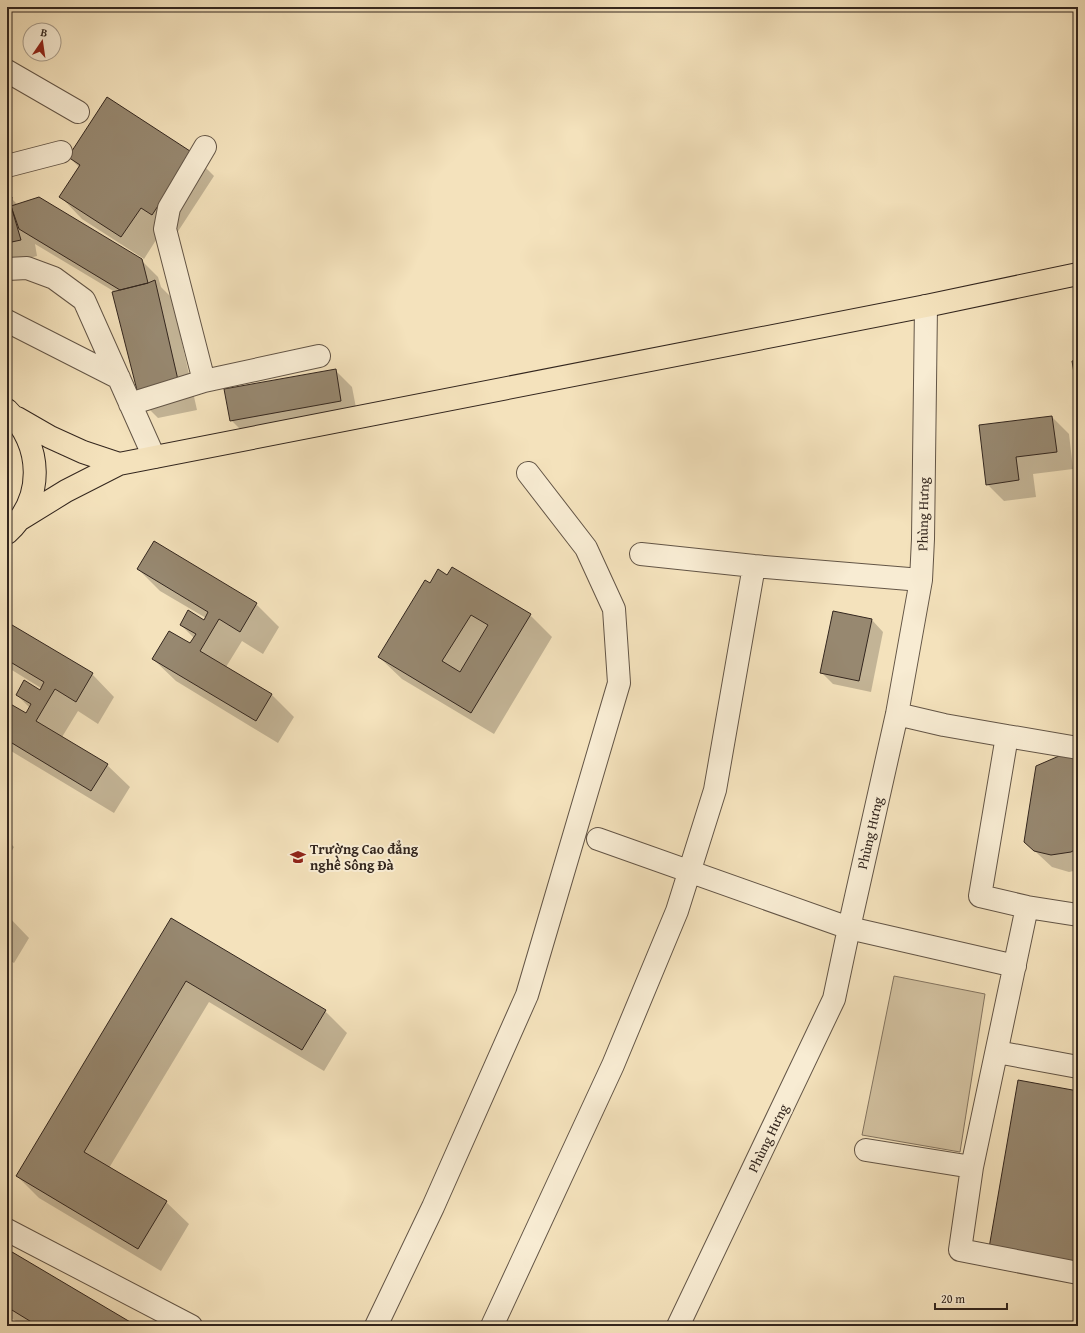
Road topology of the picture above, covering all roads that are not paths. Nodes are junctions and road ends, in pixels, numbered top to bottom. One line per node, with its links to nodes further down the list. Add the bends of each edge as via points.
1 (7, 71): 2 (street)
2 (78, 112)
3 (205, 147): 12 (street, via 169,208 165,229)
4 (61, 152): 5 (street)
5 (7, 166)
6 (7, 269): 11 (street, via 27,268 54,278 84,300)
7 (1078, 274): 8 (main road)
8 (926, 306): 15 (main road); 21 (street, Phùng Hưng, via 923,538)
9 (7, 321): 11 (street)
10 (319, 356): 12 (street)
11 (119, 378): 13 (street)
12 (204, 381): 13 (street)
13 (130, 404): 15 (street)
14 (11, 413): 16 (main road, via 50,437); 18 (main road, via 29,440 35,467 32,495 27,508)
15 (154, 457): 16 (main road)
16 (119, 464): 18 (main road, via 66,491)
17 (528, 473): 38 (street, via 586,548 614,609 619,683 527,995 433,1207)
18 (13, 526)
19 (641, 554): 20 (street)
20 (754, 566): 21 (street); 26 (street, via 715,790)
21 (920, 580): 22 (street, Phùng Hưng)
22 (897, 714): 23 (street); 29 (street, Phùng Hưng)
23 (1007, 736): 24 (street); 27 (street, via 980,896)
24 (1078, 748)
25 (598, 839): 26 (street)
26 (690, 872): 29 (street); 39 (street, via 677,911 613,1064)
27 (1027, 907): 28 (street); 30 (street)
28 (1078, 915)
29 (848, 928): 30 (street); 40 (street, Phùng Hưng, via 834,999)
30 (1015, 966): 31 (street)
31 (997, 1052): 32 (street); 34 (street)
32 (1078, 1067)
33 (866, 1150): 34 (street)
34 (972, 1167): 36 (street, via 960,1250)
35 (7, 1230): 37 (street)
36 (1078, 1273)
37 (191, 1326)
38 (376, 1326)
39 (492, 1326)
40 (678, 1326)

